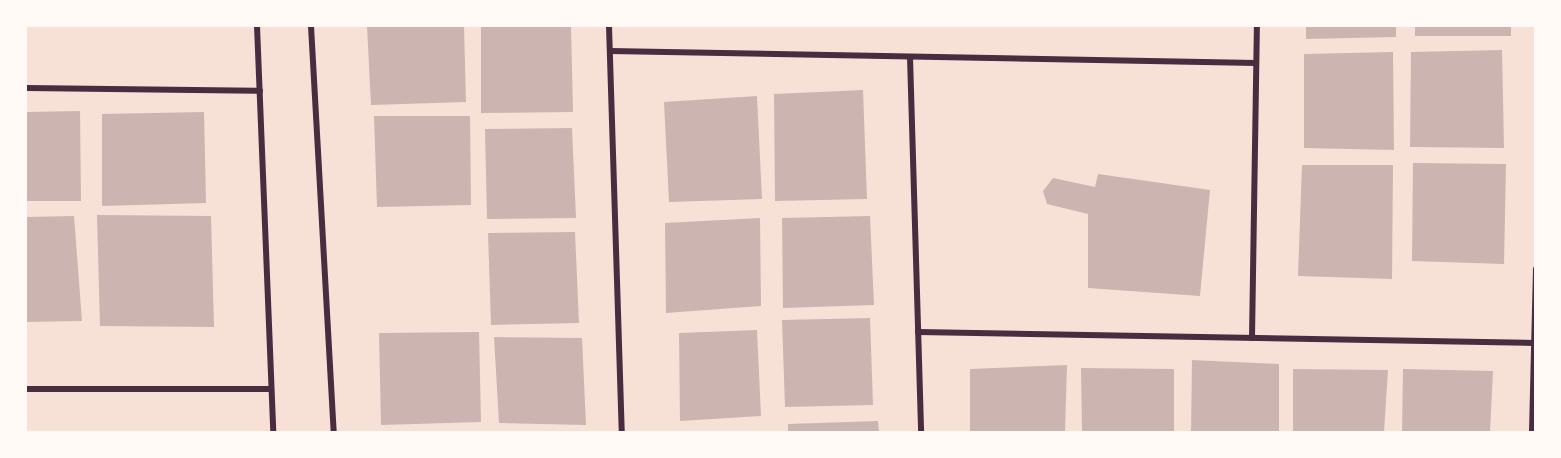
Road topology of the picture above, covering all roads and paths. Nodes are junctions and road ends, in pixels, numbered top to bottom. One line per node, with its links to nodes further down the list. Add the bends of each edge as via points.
1 (257, 26): 9 (street)
2 (311, 26): 17 (street)
3 (609, 26): 5 (street)
4 (1257, 26): 7 (street)
5 (610, 51): 6 (street); 18 (street)
6 (909, 57): 7 (street); 11 (street)
7 (1256, 63): 12 (street)
8 (26, 88): 9 (street)
9 (260, 91): 15 (street)
10 (1536, 269): 13 (street)
11 (918, 332): 12 (street); 19 (street)
12 (1252, 338): 13 (street)
13 (1534, 343): 20 (street)
14 (26, 389): 15 (street)
15 (271, 389): 16 (street)
16 (273, 432)
17 (334, 432)
18 (622, 432)
19 (921, 432)
20 (1532, 432)

